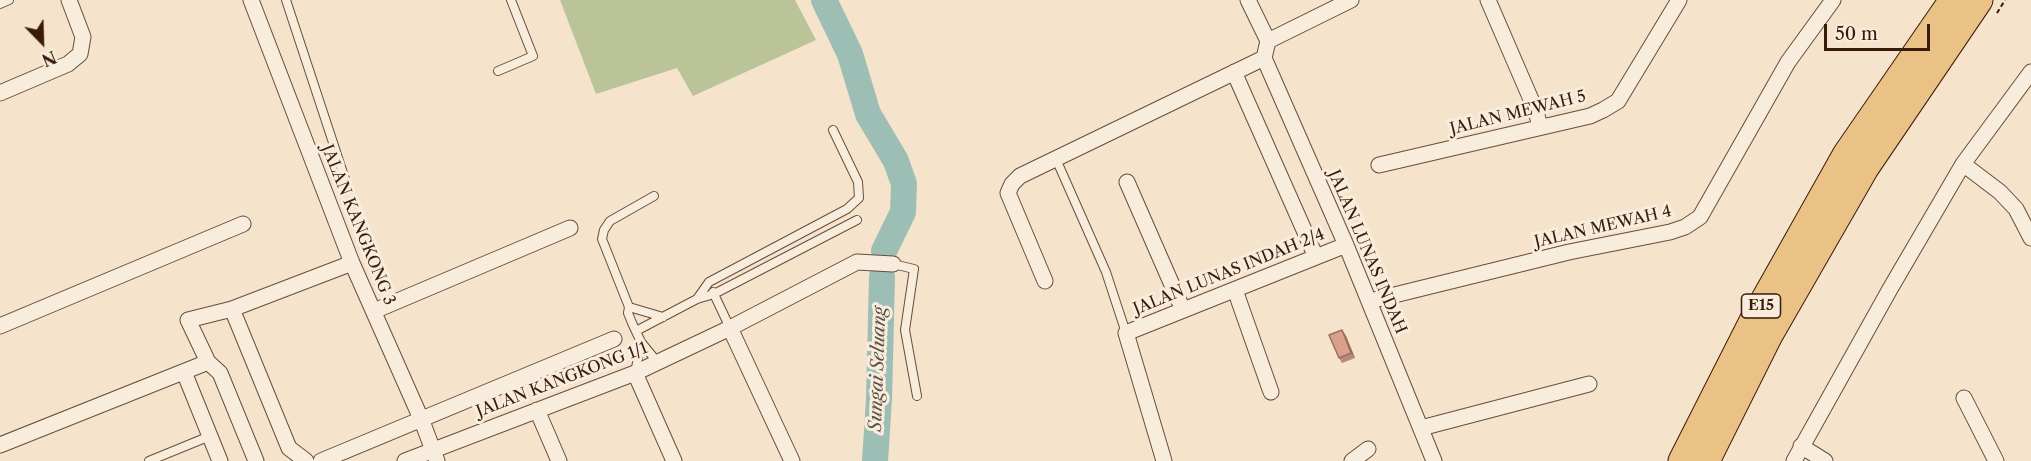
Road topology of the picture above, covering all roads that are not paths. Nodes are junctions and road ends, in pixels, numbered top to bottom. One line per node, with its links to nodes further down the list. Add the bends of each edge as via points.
1 (9, 0): 12 (lane)
2 (69, 0): 19 (street, via 83,37 80,54)
3 (251, 0): 35 (street, JALAN KANGKONG 3)
4 (286, 0): 26 (lane)
5 (511, 0): 16 (lane, via 533,56)
6 (1248, 0): 14 (street)
7 (1351, 0): 14 (street)
8 (1488, 0): 20 (street)
9 (1679, 0): 20 (street, JALAN MEWAH 5, via 1618,101 1590,116)
10 (1833, 0): 42 (street, JALAN MEWAH 4, via 1788,62 1700,216 1684,227)
11 (1953, 0): 23 (highway, E15)
12 (0, 4)
13 (1986, 9): 23 (highway, E15)
14 (1268, 41): 15 (street)
15 (1264, 58): 17 (street); 33 (street, JALAN LUNAS INDAH)
16 (498, 71)
17 (1234, 72): 22 (street); 34 (street)
18 (2031, 72): 24 (street)
19 (0, 93)
20 (1540, 126): 25 (street, JALAN MEWAH 5)
21 (833, 130): 38 (lane, via 858,182 859,198 847,209)
22 (1056, 159): 37 (street, via 1020,176 1008,193); 51 (lane, via 1106,272)
23 (1856, 162): 82 (highway, E15, via 1756,315); 83 (highway, E15)
24 (1963, 164): 32 (street, via 2000,192); 67 (street)
25 (1379, 165)
26 (345, 179)
27 (1127, 182): 45 (street)
28 (654, 196): 43 (lane, via 610,221 604,230 602,239)
29 (857, 220): 40 (lane)
30 (243, 224): 48 (street)
31 (570, 228): 46 (street)
32 (2030, 233)
33 (1346, 245): 34 (street, JALAN LUNAS INDAH 2/4); 42 (street, JALAN LUNAS INDAH)
34 (1317, 257): 39 (street, JALAN LUNAS INDAH 2/4)
35 (352, 263): 44 (street); 46 (street, JALAN KANGKONG 3)
36 (893, 264): 49 (street, JALAN KANGKONG 1/1, via 857,262); 60 (lane, via 914,269 905,330)
37 (1045, 281)
38 (709, 282): 40 (lane); 41 (lane)
39 (1235, 290): 45 (street, JALAN LUNAS INDAH 2/4); 59 (street)
40 (714, 294): 41 (lane); 49 (lane)
41 (697, 299): 47 (lane)
42 (1370, 301): 64 (street, JALAN LUNAS INDAH)
43 (629, 307): 47 (lane); 50 (lane)
44 (232, 309): 54 (street, via 188,320); 73 (street, via 289,448)
45 (1184, 310): 51 (street, JALAN LUNAS INDAH 2/4)
46 (374, 311): 63 (street, JALAN KANGKONG 3)
47 (663, 317): 50 (lane)
48 (0, 326)
49 (730, 328): 55 (street, JALAN KANGKONG 1/1); 78 (street)
50 (636, 331): 53 (lane)
51 (1126, 333): 79 (street)
52 (614, 339): 63 (street)
53 (641, 342): 55 (lane); 57 (lane)
54 (208, 362): 56 (street); 72 (street, via 220,373)
55 (658, 363): 57 (street, JALAN KANGKONG 1/1)
56 (184, 372): 65 (street); 66 (street)
57 (635, 373): 62 (street, JALAN KANGKONG 1/1); 77 (street)
58 (1589, 384): 64 (street)
59 (1271, 392)
60 (917, 396)
61 (1965, 398): 86 (street)
62 (537, 410): 69 (street, JALAN KANGKONG 1/1); 76 (street)
63 (422, 421): 69 (street, JALAN KANGKONG 3); 74 (street)
64 (1420, 428): 81 (street, JALAN LUNAS INDAH)
65 (210, 436): 70 (lane); 71 (street)
66 (0, 446)
67 (1801, 446): 84 (street); 85 (street)
68 (1368, 449): 80 (street)
69 (435, 455): 75 (street, JALAN KANGKONG 1/1)
70 (149, 461)
71 (220, 461)
72 (256, 461)
73 (306, 461)
74 (321, 461)
75 (405, 461)
76 (560, 461)
77 (674, 461)
78 (792, 461)
79 (1164, 461)
80 (1352, 461)
81 (1434, 461)
82 (1682, 461)
83 (1706, 461)
84 (1794, 461)
85 (1825, 461)
86 (1996, 461)

